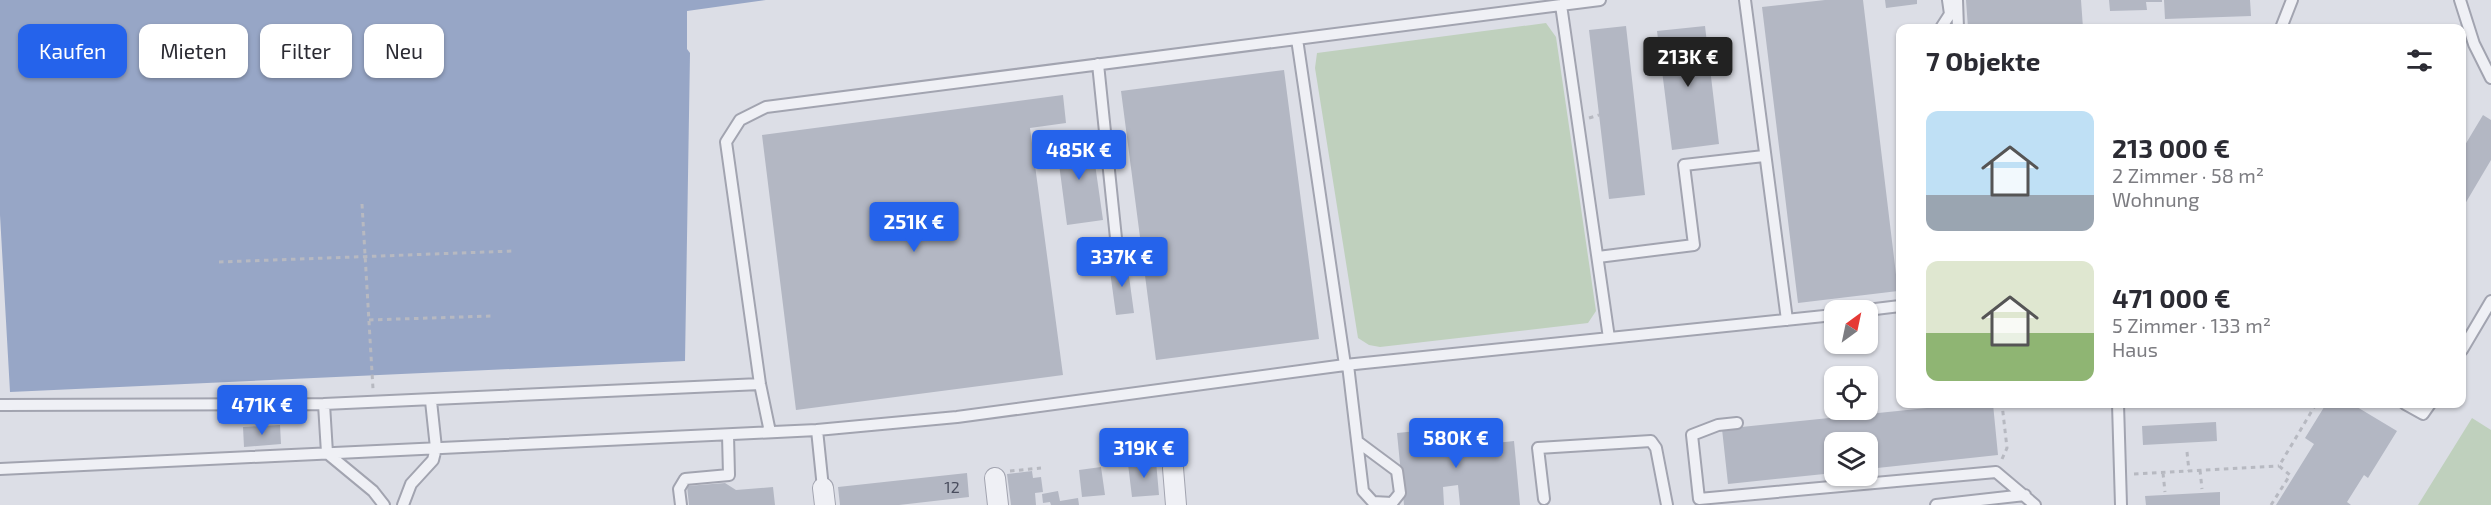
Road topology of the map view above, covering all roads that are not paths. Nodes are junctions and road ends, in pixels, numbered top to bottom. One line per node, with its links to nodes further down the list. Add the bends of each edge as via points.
1 (1600, 0): 7 (lane)
2 (1745, 0): 14 (lane)
3 (1947, 0): 8 (lane, via 1950,14)
4 (1957, 0): 9 (lane)
5 (2292, 0): 10 (lane)
6 (2460, 0): 13 (lane, via 2474,44)
7 (1561, 5): 11 (lane); 16 (lane)
8 (1944, 24)
9 (1958, 24)
10 (2283, 24)
11 (1297, 39): 12 (lane); 24 (lane)
12 (1098, 64): 15 (lane, via 1117,248); 25 (lane, via 766,107 740,120 726,142)
13 (2491, 78)
14 (1764, 156): 16 (lane, via 1684,165 1694,245); 21 (lane)
15 (1094, 251)
16 (1598, 256): 22 (lane)
17 (2491, 301): 23 (lane)
18 (1896, 306): 19 (lane)
19 (1878, 309)
20 (1824, 316): 21 (lane)
21 (1787, 320): 22 (lane)
22 (1609, 338): 24 (lane)
23 (2466, 343)
24 (1347, 365): 33 (lane, via 957,417); 36 (lane)
25 (760, 384): 26 (lane); 34 (lane)
26 (431, 401): 27 (lane); 37 (lane)
27 (324, 404): 28 (lane); 38 (lane)
28 (0, 405)
29 (2118, 408): 54 (lane)
30 (2412, 408): 31 (lane, via 2423,414)
31 (2427, 408)
32 (1737, 423): 45 (lane, via 1692,435)
33 (817, 430): 34 (lane); 43 (lane)
34 (770, 432): 35 (lane)
35 (728, 435): 37 (lane); 48 (lane, via 729,475 685,479 679,489)
36 (1358, 442): 36 (lane, via 1397,471 1400,493 1392,503 1373,502 1363,491)
37 (436, 448): 38 (lane); 47 (lane, via 433,460 411,484)
38 (327, 453): 40 (lane); 46 (lane)
39 (1173, 468): 50 (street)
40 (0, 469)
41 (995, 478): 49 (street)
42 (2025, 495): 45 (lane, via 1996,472); 52 (lane); 53 (lane)
43 (824, 496)
44 (1544, 499): 51 (lane, via 1538,448 1651,441 1656,448)
45 (1699, 502)
46 (384, 505)
47 (403, 505)
48 (681, 505)
49 (998, 505)
50 (1176, 505)
51 (1667, 505)
52 (1936, 505)
53 (2035, 505)
54 (2121, 505)

